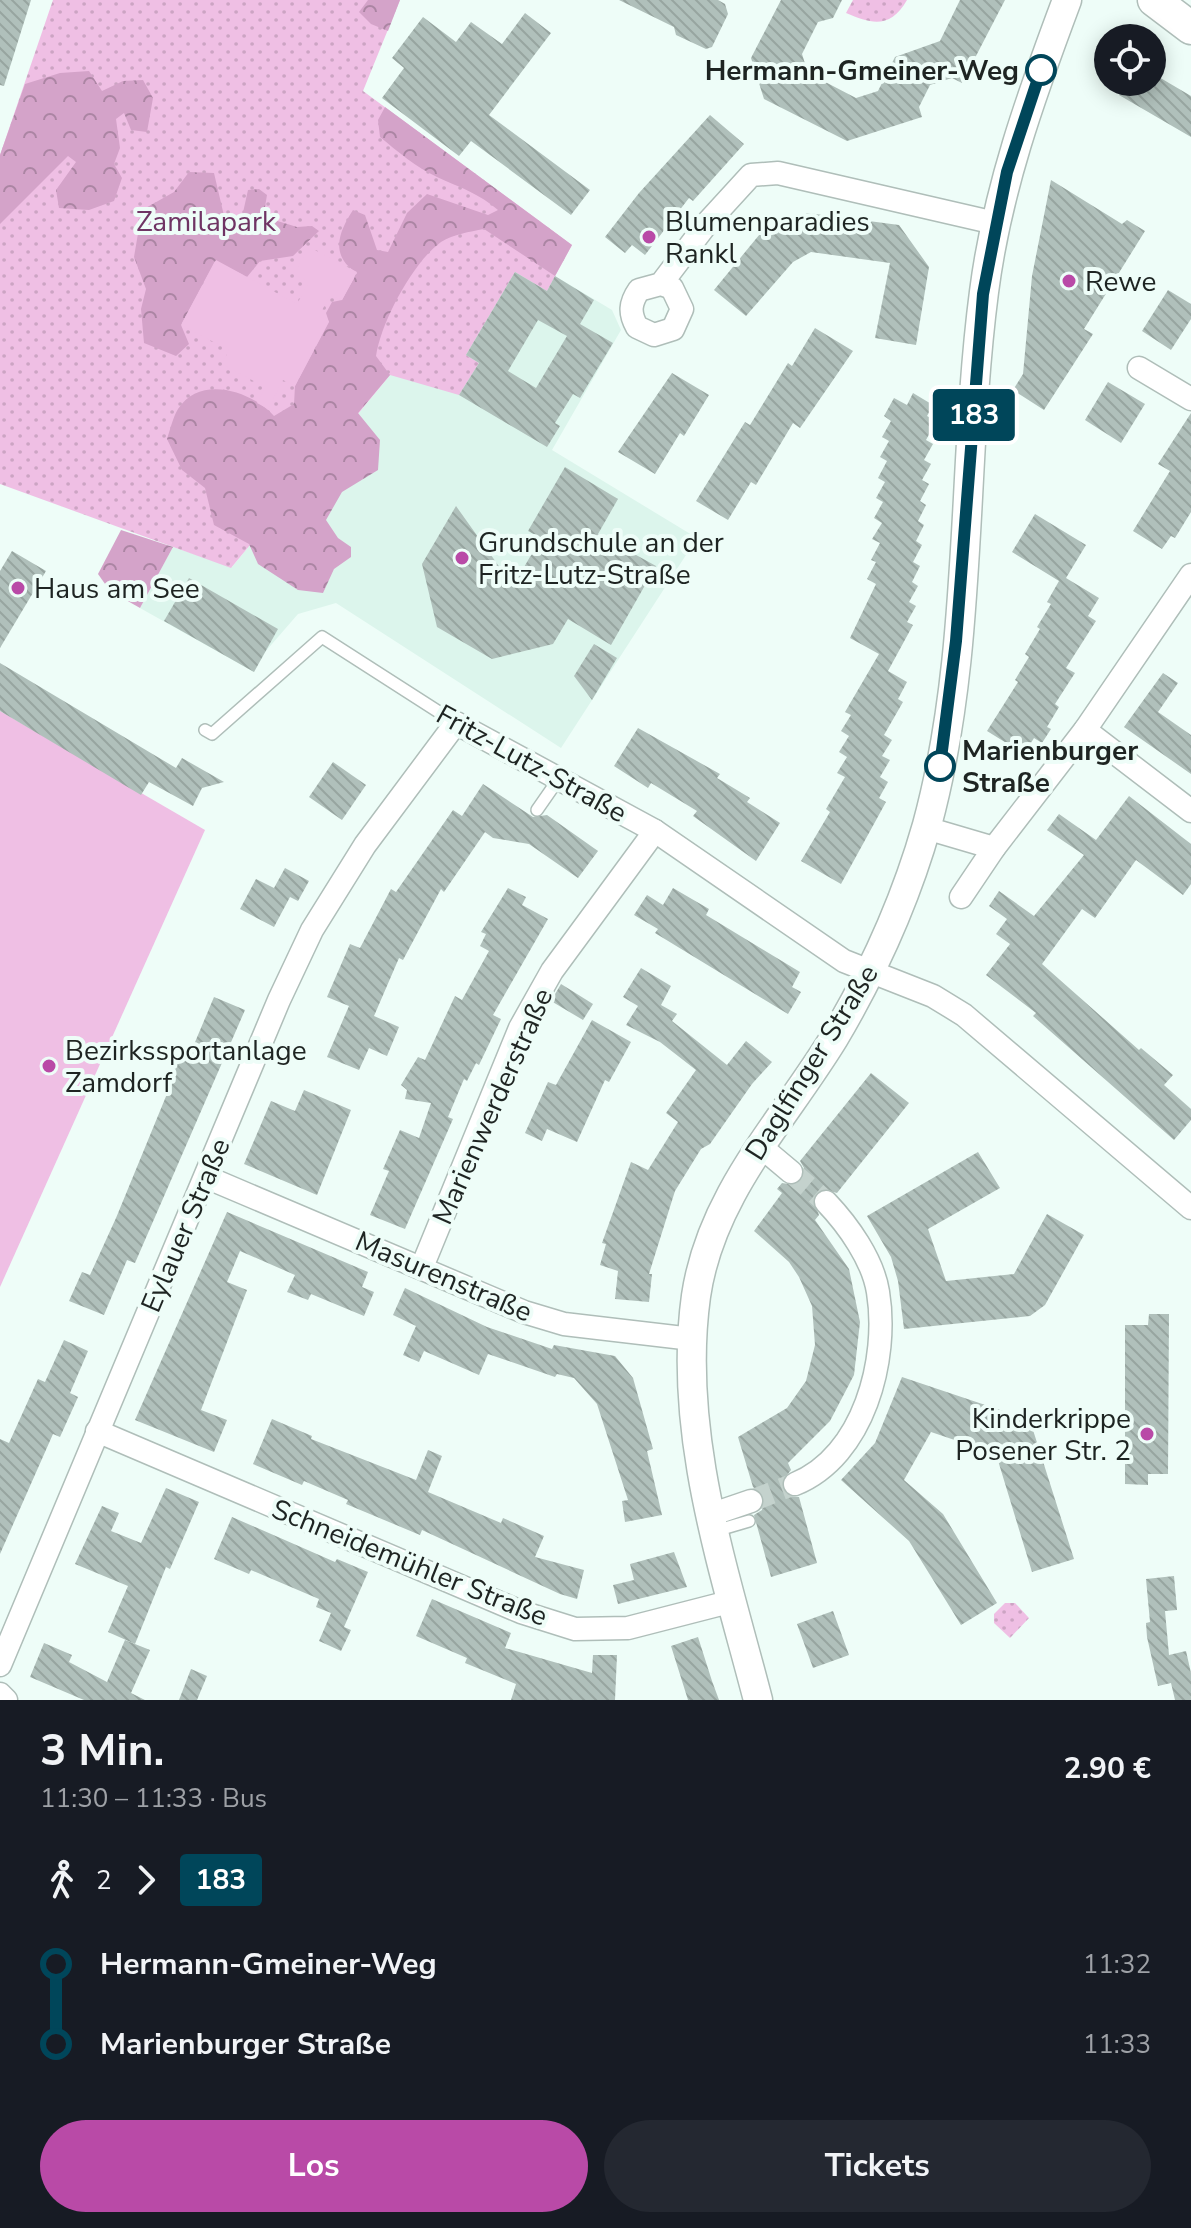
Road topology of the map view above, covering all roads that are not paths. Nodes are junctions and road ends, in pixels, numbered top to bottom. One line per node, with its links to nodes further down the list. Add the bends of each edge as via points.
1 (1067, 0): 4 (street, Daglfinger Straße, via 1019,133)
2 (1154, 0): 3 (main road)
3 (1191, 28)
4 (995, 223): 5 (street, via 778,173 751,175); 15 (street, Daglfinger Straße, via 983,294 951,700)
5 (661, 284)
6 (1139, 368): 7 (street)
7 (1191, 399)
8 (1191, 575): 11 (street)
9 (456, 723): 10 (lane, Fritz-Lutz-Straße, via 322,637 212,734); 12 (street, Fritz-Lutz-Straße); 22 (street, Eylauer Straße, via 365,845 312,930)
10 (205, 730)
11 (1085, 730): 14 (street); 17 (street)
12 (560, 777): 13 (lane); 16 (street, Fritz-Lutz-Straße)
13 (537, 810)
14 (1191, 811)
15 (926, 828): 17 (street); 19 (street, Daglfinger Straße)
16 (655, 831): 19 (street, Fritz-Lutz-Straße, via 844,961); 25 (street, Marienwerderstraße, via 552,971 520,1028)
17 (994, 848): 18 (street)
18 (961, 897)
19 (871, 972): 20 (street, Daglfinger Straße); 24 (street, via 933,996 964,1015)
20 (760, 1146): 21 (street); 26 (street, Daglfinger Straße, via 726,1201 707,1246)
21 (791, 1172)
22 (206, 1177): 25 (street, Masurenstraße); 27 (street, Eylauer Straße)
23 (826, 1202): 28 (street, via 856,1240 878,1289 880,1351 857,1422 833,1455)
24 (1191, 1208)
25 (422, 1267): 26 (street, Masurenstraße, via 564,1324)
26 (692, 1339): 30 (street, Daglfinger Straße, via 696,1437)
27 (97, 1431): 31 (street, Schneidemühler Straße, via 521,1612 575,1629 628,1628); 32 (street, Eylauer Straße)
28 (795, 1484)
29 (750, 1511): 30 (street)
30 (712, 1523): 31 (street, Daglfinger Straße)
31 (733, 1601): 35 (street, Daglfinger Straße)
32 (0, 1665)
33 (0, 1694): 34 (street)
34 (6, 1700)
35 (758, 1700)

